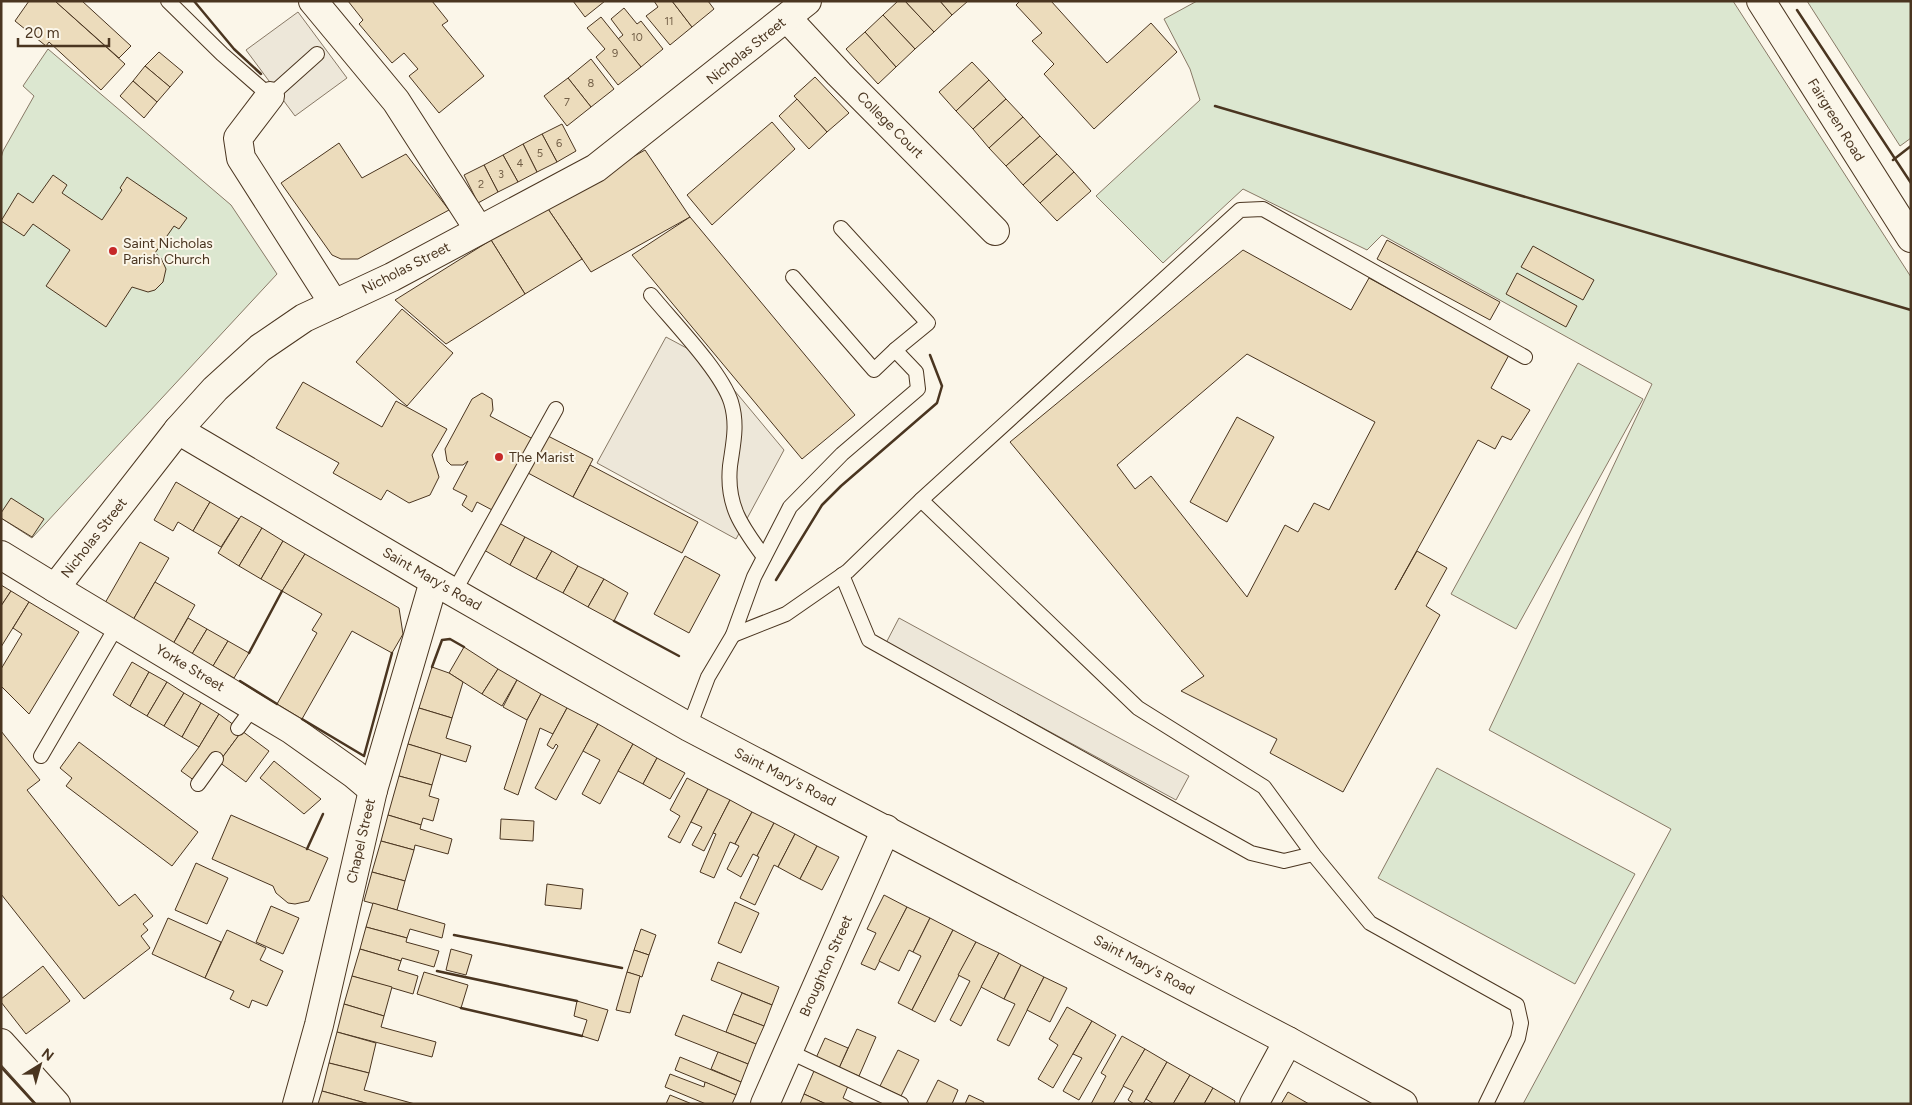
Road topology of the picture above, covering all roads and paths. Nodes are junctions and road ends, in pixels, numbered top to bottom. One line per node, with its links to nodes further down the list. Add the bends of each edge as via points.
1 (168, 1): 6 (lane)
2 (313, 1): 8 (street, via 396,101)
3 (1761, 1): 10 (street, Fairgreen Road)
4 (797, 9): 8 (street, Nicholas Street, via 596,168); 9 (street, College Court, via 839,74)
5 (317, 54): 6 (lane)
6 (270, 96): 13 (street, via 238,138 241,158)
7 (841, 228): 14 (lane, via 928,323)
8 (479, 230): 13 (street, Nicholas Street)
9 (995, 231)
10 (1911, 238)
11 (792, 277): 14 (lane, via 874,370)
12 (652, 295): 20 (lane, via 723,384 736,425 730,469 731,493 739,523)
13 (334, 304): 17 (street, Nicholas Street, via 304,318 260,348 215,389)
14 (895, 350): 20 (lane, via 916,372 918,388 842,454 790,507)
15 (1525, 357): 18 (lane, via 1263,209 1240,210)
16 (556, 409): 22 (lane)
17 (178, 430): 22 (street, Saint Mary's Road); 23 (street, Nicholas Street)
18 (921, 500): 21 (lane); 34 (lane, via 1138,708 1264,787)
19 (1, 555): 23 (street, Yorke Street)
20 (764, 557): 25 (lane)
21 (842, 575): 25 (lane, via 786,614); 34 (lane, via 869,640 1251,853 1284,861)
22 (444, 587): 27 (street, Saint Mary's Road); 32 (street, Chapel Street)
23 (55, 588): 24 (street, Yorke Street)
24 (118, 624): 26 (street, Yorke Street); 29 (lane)
25 (733, 635): 27 (lane, via 708,678)
26 (254, 706): 28 (lane); 32 (street, Yorke Street, via 331,757)
27 (689, 727): 33 (street, Saint Mary's Road)
28 (238, 728)
29 (41, 756)
30 (216, 759): 31 (lane)
31 (198, 784)
32 (372, 790): 39 (street, Chapel Street, via 319,1025)
33 (886, 829): 35 (street, Saint Mary's Road); 37 (street, Broughton Street)
34 (1313, 854): 44 (lane, via 1370,923 1517,1005 1522,1023 1518,1038)
35 (1288, 1041): 42 (street); 43 (street, Saint Mary's Road)
36 (1, 1043): 38 (street)
37 (788, 1051): 40 (street, Broughton Street); 41 (lane)
38 (56, 1104)
39 (297, 1104)
40 (765, 1104)
41 (902, 1104)
42 (1254, 1104)
43 (1403, 1104)
44 (1486, 1104)

